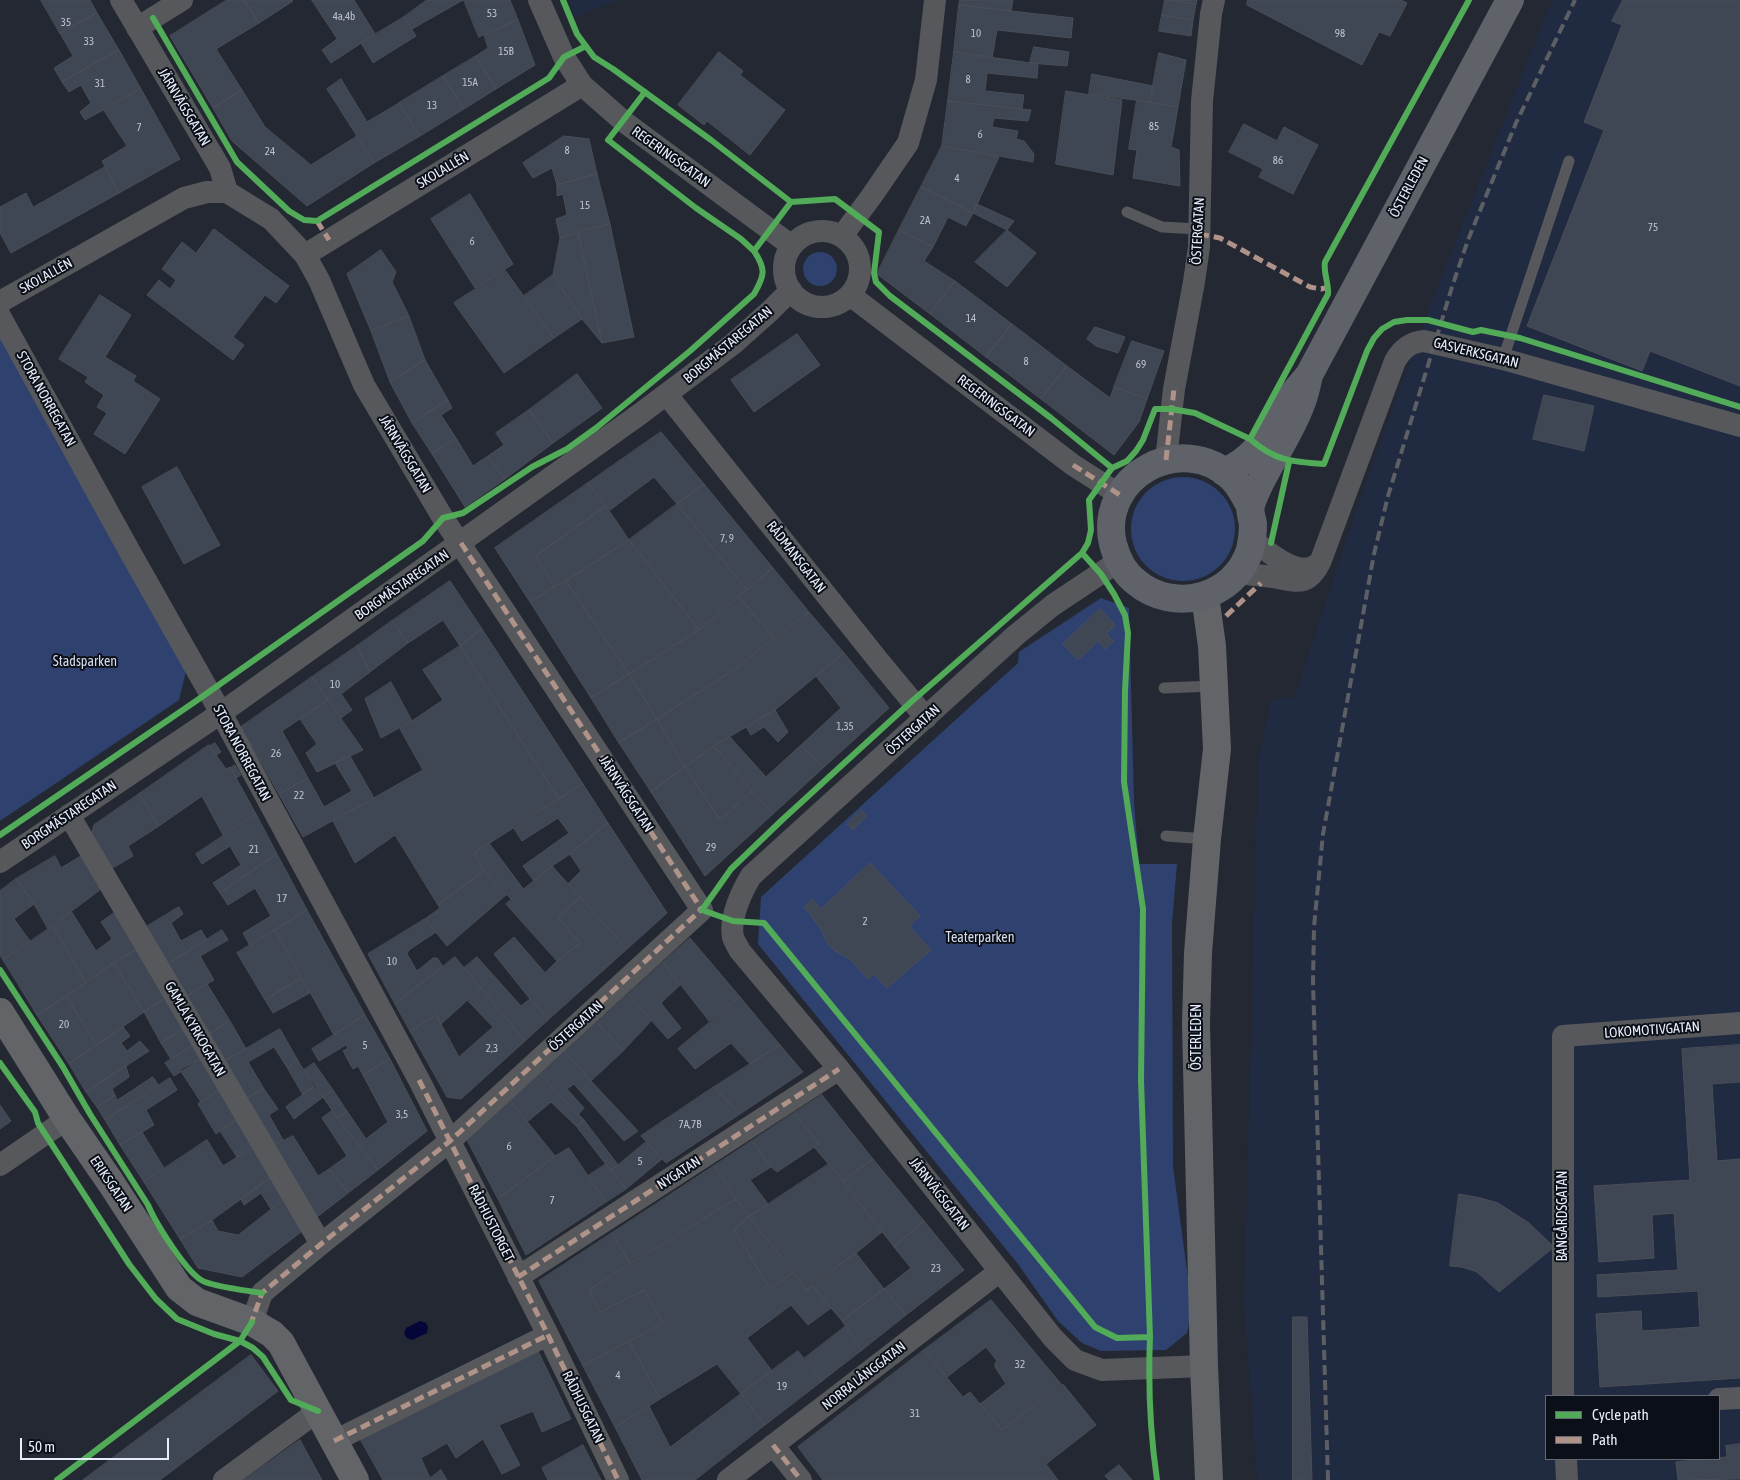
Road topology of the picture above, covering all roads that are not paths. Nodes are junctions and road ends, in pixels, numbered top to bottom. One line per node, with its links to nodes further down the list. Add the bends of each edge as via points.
1 (121, 0): 7 (street, JÄRNVÄGSGATAN)
2 (182, 0): 7 (street)
3 (539, 0): 8 (street, REGERINGSGATAN, via 564,57)
4 (935, 0): 13 (street, via 926,80 908,143)
5 (1214, 0): 12 (street, ÖSTERGATAN, via 1202,101)
6 (1510, 0): 21 (main road, ÖSTERLEDEN)
7 (137, 28): 10 (street, JÄRNVÄGSGATAN, via 220,168)
8 (582, 85): 14 (street, REGERINGSGATAN, via 622,121); 15 (street, SKOLALLÉN)
9 (1569, 161): 20 (lane)
10 (227, 192): 15 (street, JÄRNVÄGSGATAN, via 271,218); 18 (street, SKOLALLÉN, via 207,192 184,198)
11 (1127, 212): 12 (lane, via 1162,227)
12 (1199, 229): 24 (street, ÖSTERGATAN, via 1194,282 1174,389)
13 (842, 236): 14 (street, via 829,231 815,231 802,236); 17 (street, via 857,253 860,268 858,282)
14 (792, 246): 16 (street, via 784,268)
15 (305, 255): 29 (street, JÄRNVÄGSGATAN, via 364,385)
16 (791, 290): 17 (street, via 806,303 819,307 832,306); 22 (street, BORGMÄSTAREGATAN, via 733,344)
17 (850, 295): 26 (street, REGERINGSGATAN, via 1073,465)
18 (0, 302)
19 (0, 316): 36 (street, STORA NORREGATAN)
20 (1503, 359): 23 (street, GASVERKSGATAN); 30 (street, GASVERKSGATAN, via 1424,341 1410,344 1400,352)
21 (1309, 375): 25 (main road, ÖSTERLEDEN, via 1289,399 1259,447 1244,461); 27 (main road, ÖSTERLEDEN, via 1295,419)
22 (667, 395): 29 (street, BORGMÄSTAREGATAN); 37 (street, RÅDMANSGATAN)
23 (1740, 426)
24 (1166, 460): 25 (main road, via 1196,459); 26 (main road, via 1139,473)
25 (1224, 472): 27 (main road, via 1238,485)
26 (1120, 495): 31 (main road, via 1111,528)
27 (1250, 506): 28 (main road)
28 (1252, 540): 30 (street, via 1296,568 1307,570); 32 (main road)
29 (461, 543): 36 (street, BORGMÄSTAREGATAN); 42 (street, JÄRNVÄGSGATAN)
30 (1320, 560): 32 (street, GASVERKSGATAN, via 1312,576 1300,582)
31 (1119, 562): 33 (main road, via 1135,581 1156,594 1180,600); 37 (street, ÖSTERGATAN, via 1053,605)
32 (1237, 573): 33 (main road)
33 (1205, 596): 34 (street, ÖSTERLEDEN)
34 (1214, 686): 35 (lane); 40 (street, ÖSTERLEDEN, via 1217,749)
35 (1164, 688)
36 (222, 713): 38 (street, BORGMÄSTAREGATAN); 49 (street, STORA NORREGATAN)
37 (926, 718): 43 (street, ÖSTERGATAN, via 751,876)
38 (69, 814): 41 (street, BORGMÄSTAREGATAN); 51 (street, GAMLA KYRKOGATAN)
39 (1166, 836): 40 (lane)
40 (1207, 839): 56 (street, ÖSTERLEDEN, via 1196,1024)
41 (0, 862)
42 (702, 910): 49 (street, ÖSTERGATAN)
43 (733, 921): 47 (street, JÄRNVÄGSGATAN, via 733,937 740,951)
44 (0, 1012): 48 (street, ERIKSGATAN)
45 (1740, 1023): 46 (street, LOKOMOTIVGATAN)
46 (1563, 1036): 57 (street, BANGÅRDSGATAN)
47 (839, 1068): 52 (street, JÄRNVÄGSGATAN); 53 (street, NYGATAN)
48 (67, 1119): 50 (street); 54 (street, ERIKSGATAN, via 179,1288 198,1302)
49 (450, 1141): 51 (street); 53 (street, RÅDHUSTORGET)
50 (0, 1165)
51 (321, 1244): 54 (street, via 262,1293)
52 (1000, 1271): 56 (street, JÄRNVÄGSGATAN, via 1053,1338 1075,1360 1102,1370); 62 (street, NORRA LÅNGGATAN)
53 (518, 1277): 55 (street, RÅDHUSTORGET)
54 (252, 1322): 60 (street, ERIKSGATAN, via 281,1343)
55 (548, 1335): 61 (street); 66 (street, RÅDHUSGATAN)
56 (1204, 1366): 69 (street, ÖSTERLEDEN)
57 (1564, 1395)
58 (1740, 1398): 59 (street)
59 (1720, 1399)
60 (318, 1411): 61 (street, ERIKSGATAN); 64 (street)
61 (334, 1441): 65 (street, ERIKSGATAN)
62 (773, 1445): 67 (street, NORRA LÅNGGATAN); 68 (street)
63 (1566, 1460): 70 (street)
64 (224, 1480)
65 (356, 1480)
66 (618, 1480)
67 (728, 1480)
68 (801, 1480)
69 (1209, 1480)
70 (1567, 1480)

